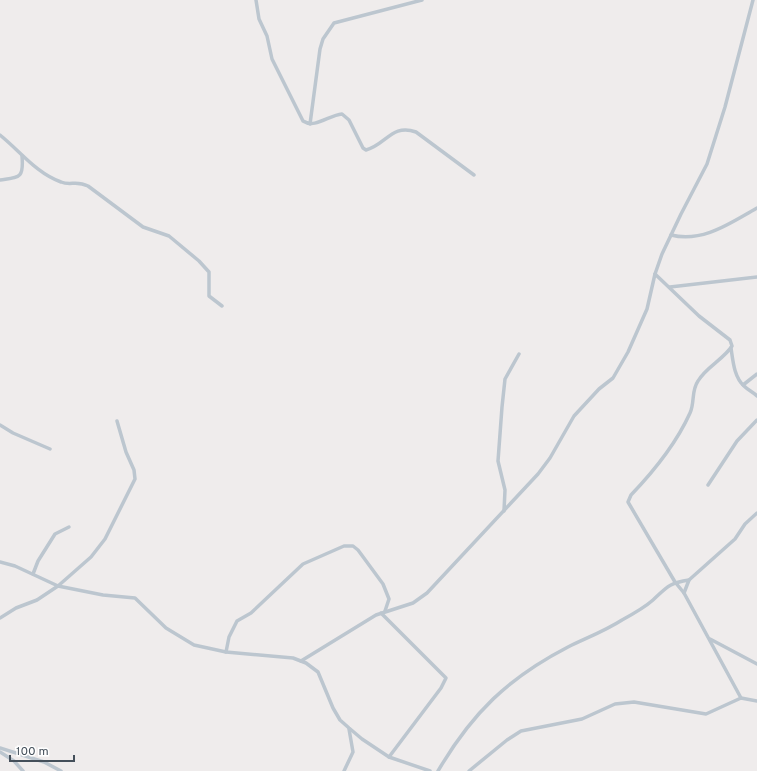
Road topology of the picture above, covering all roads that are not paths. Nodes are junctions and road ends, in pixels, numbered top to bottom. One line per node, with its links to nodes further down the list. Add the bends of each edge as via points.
1 (256, 0): 4 (street, via 272,59 299,117)
2 (422, 0): 4 (street, via 377,13 350,17 332,24 320,49)
3 (753, 0): 10 (street, via 707,164)
4 (310, 124): 7 (street, via 338,115 345,116 366,150 399,130 410,130)
5 (0, 135): 6 (street)
6 (22, 156): 8 (street, via 24,168 20,175 14,179); 14 (street, via 62,183 80,182 88,186 143,226 169,236 209,272 209,296)
7 (474, 175)
8 (0, 180)
9 (757, 208): 10 (street, via 720,228 700,235 689,238)
10 (671, 235): 11 (street)
11 (655, 274): 13 (street); 25 (street, via 647,309 619,370 574,416 550,458)
12 (757, 277): 13 (street)
13 (670, 287): 15 (street, via 699,316 730,340)
14 (222, 306)
15 (731, 348): 18 (street, via 735,371); 31 (street, via 699,379 694,387 690,412 675,440 661,462 628,502)
16 (519, 354): 25 (street, via 505,379 502,406 498,461 505,490)
17 (757, 374): 18 (street)
18 (743, 385): 19 (street)
19 (757, 396)
20 (757, 420): 24 (street, via 737,441)
21 (117, 421): 32 (street, via 134,470 133,485 99,548)
22 (0, 425): 23 (street)
23 (50, 449)
24 (708, 485)
25 (504, 511): 34 (street, via 427,593 414,603)
26 (757, 513): 30 (street, via 745,524 735,539)
27 (69, 527): 29 (street, via 55,534)
28 (0, 562): 29 (street)
29 (33, 574): 32 (street)
30 (689, 580): 31 (street); 33 (street)
31 (675, 582): 33 (street); 50 (street, via 617,624 550,657 513,681 470,721)
32 (58, 586): 35 (street, via 37,600); 37 (street, via 107,596 132,597 166,628 187,642)
33 (684, 593): 36 (street)
34 (383, 612): 37 (street, via 389,599 383,584 355,547 344,546 303,564 250,613 237,621 228,637); 38 (street); 45 (street, via 446,678)
35 (0, 618)
36 (709, 638): 39 (street); 40 (street)
37 (226, 652): 38 (street, via 293,658)
38 (301, 661): 42 (street, via 311,665 318,672 333,708 340,720)
39 (757, 664)
40 (741, 698): 41 (street); 51 (street, via 706,714 623,702 582,719 521,731)
41 (757, 701)
42 (349, 728): 45 (street, via 362,740); 48 (street, via 353,752)
43 (0, 748): 47 (street, via 44,762)
44 (0, 752): 46 (street)
45 (389, 757): 49 (street)
46 (23, 771)
47 (60, 771)
48 (344, 771)
49 (430, 771)
50 (438, 771)
51 (469, 771)

